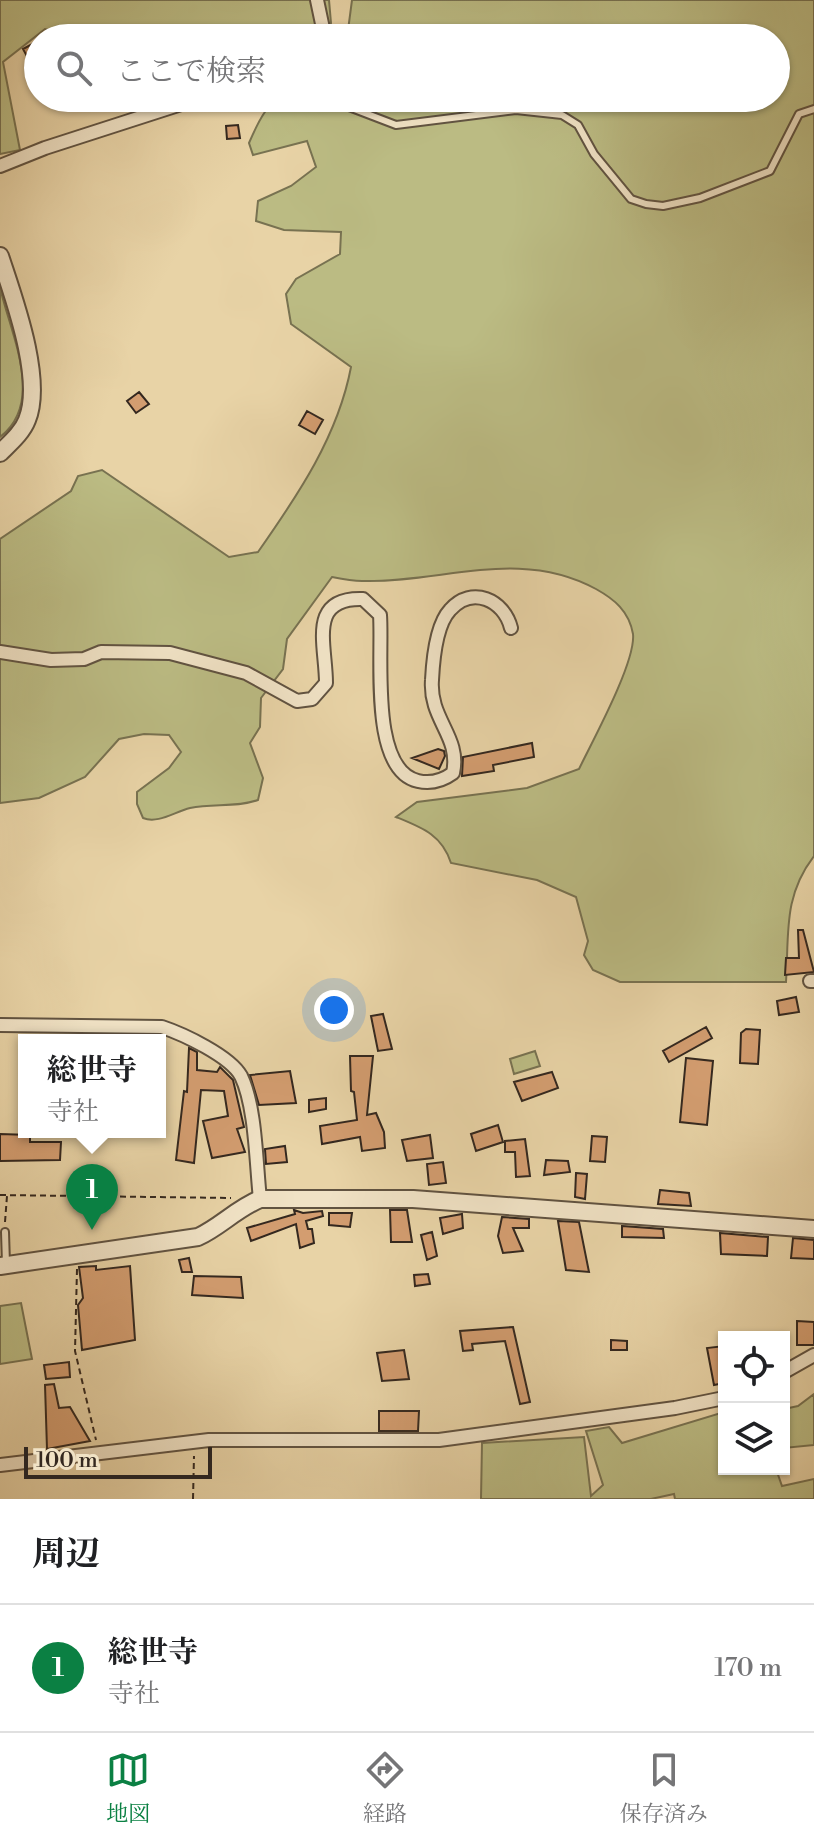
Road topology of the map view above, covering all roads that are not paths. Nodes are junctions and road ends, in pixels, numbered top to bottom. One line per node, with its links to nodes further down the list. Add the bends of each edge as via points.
1 (317, 0): 2 (street)
2 (322, 24)
3 (814, 109): 7 (lane, via 799,114 770,171 663,206 631,199 578,125 562,115)
4 (157, 112): 8 (street)
5 (363, 112): 6 (lane, via 396,125)
6 (500, 112)
7 (534, 112)
8 (0, 166)
9 (0, 256): 10 (street, via 30,366 31,405 20,432)
10 (0, 453)
11 (511, 628): 12 (street, via 507,611 496,602 463,600 450,610 442,625 432,681 434,710 453,743 456,761 453,773 425,783 402,775 388,753 380,615 363,599 347,598 325,614 326,683 312,699 297,701 246,673 170,653 101,652 84,659 51,660)
12 (0, 652)
13 (0, 1025): 14 (street, via 162,1027 205,1047 241,1075)
14 (260, 1199): 15 (street, via 413,1199); 17 (street, via 198,1237)
15 (814, 1229)
16 (5, 1232): 17 (lane)
17 (3, 1266)
18 (814, 1355): 19 (street)
19 (790, 1369)
20 (718, 1399): 21 (street, via 439,1440 190,1442)
21 (0, 1465)

